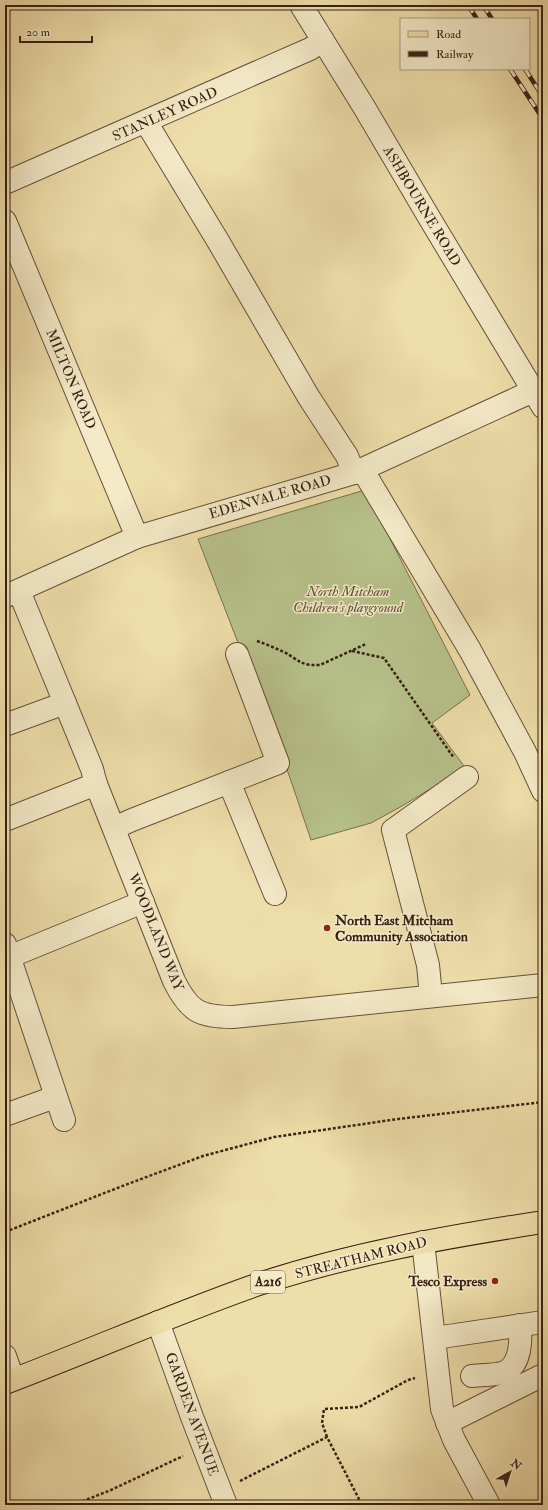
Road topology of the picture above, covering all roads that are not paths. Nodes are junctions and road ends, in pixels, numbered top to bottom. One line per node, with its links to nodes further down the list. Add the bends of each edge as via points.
1 (300, 5): 2 (street, ASHBOURNE ROAD)
2 (323, 41): 3 (street, STANLEY ROAD); 6 (street, ASHBOURNE ROAD)
3 (146, 122): 4 (street, STANLEY ROAD); 7 (street, via 308,396)
4 (5, 183)
5 (5, 221): 8 (street, MILTON ROAD)
6 (538, 399): 7 (street, EDENVALE ROAD)
7 (358, 471): 8 (street, EDENVALE ROAD); 16 (street, via 470,650 526,752)
8 (137, 537): 9 (street, EDENVALE ROAD)
9 (12, 594): 11 (street, WOODLAND WAY)
10 (237, 654): 14 (street, via 278,763)
11 (65, 703): 12 (street); 15 (street, WOODLAND WAY)
12 (5, 725)
13 (467, 777): 23 (street, via 393,830 428,965)
14 (229, 782): 18 (street); 19 (street)
15 (96, 784): 17 (street); 18 (street, WOODLAND WAY)
16 (543, 791)
17 (5, 820)
18 (114, 828): 20 (street, WOODLAND WAY)
19 (275, 894)
20 (143, 902): 21 (street); 23 (street, WOODLAND WAY, via 182,997 190,1007 205,1014 233,1017)
21 (7, 951): 24 (street)
22 (543, 985): 23 (street, WOODLAND WAY)
23 (432, 996)
24 (55, 1098): 25 (street); 26 (street)
25 (5, 1115)
26 (64, 1120)
27 (543, 1222): 28 (main road, STREATHAM ROAD / A216)
28 (423, 1242): 29 (main road, STREATHAM ROAD / A216, via 326,1264 257,1285); 32 (street)
29 (158, 1322): 36 (main road, STREATHAM ROAD / A216); 38 (street, GARDEN AVENUE)
30 (543, 1322): 31 (street)
31 (520, 1325): 32 (street); 35 (street, via 519,1352 511,1367 506,1372)
32 (435, 1338): 37 (street, via 442,1409)
33 (5, 1356): 36 (street)
34 (543, 1375): 37 (street)
35 (472, 1376)
36 (9, 1381)
37 (447, 1423): 39 (street)
38 (223, 1498)
39 (489, 1505)

